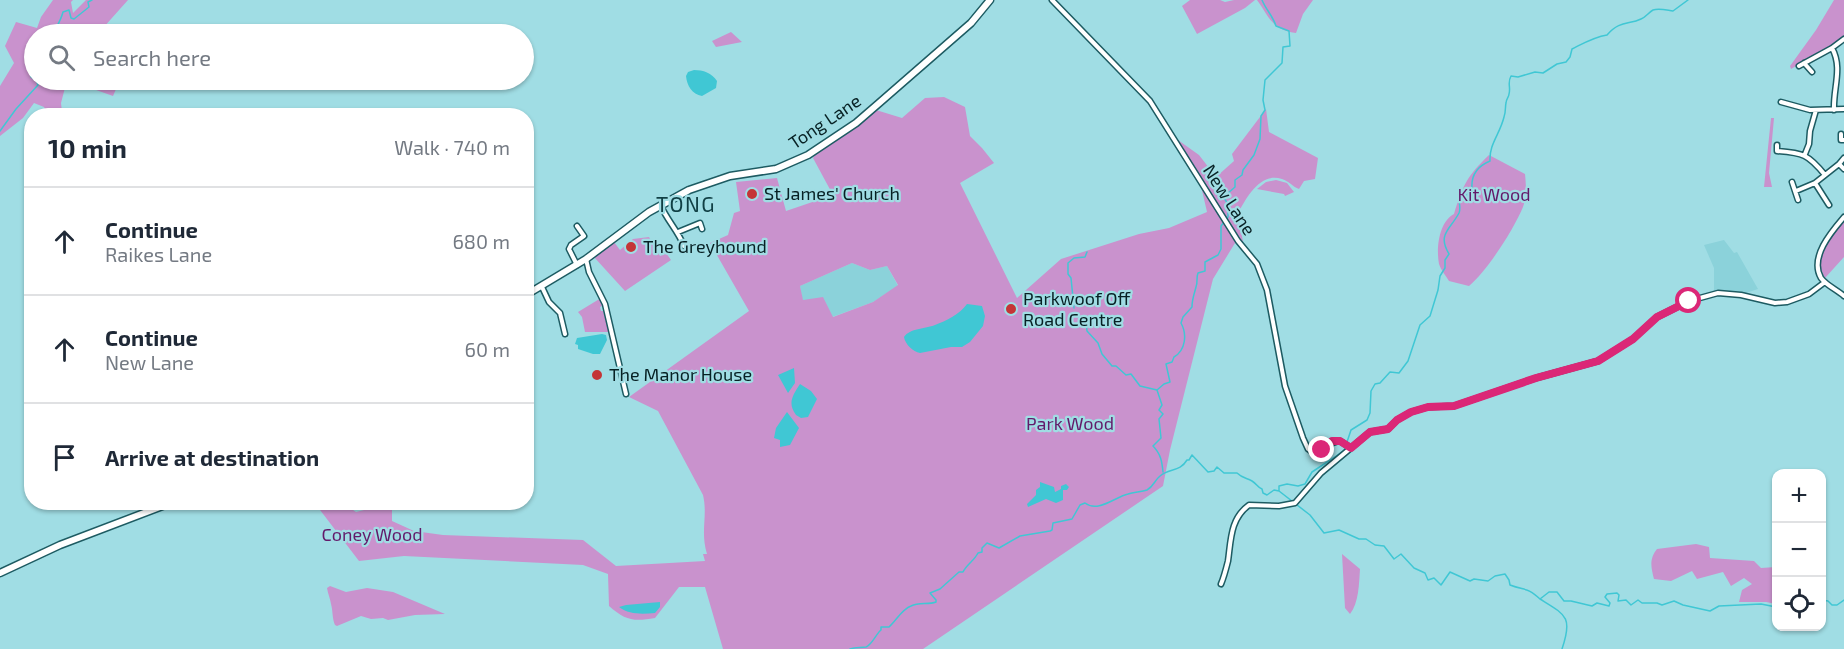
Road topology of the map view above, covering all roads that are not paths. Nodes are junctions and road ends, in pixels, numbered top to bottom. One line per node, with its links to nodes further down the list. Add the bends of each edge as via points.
1 (990, 0): 24 (street, Tong Lane, via 971,23 856,123 808,155 776,169 706,183)
2 (1052, 0): 39 (street, New Lane, via 1150,101 1252,257 1265,281 1285,386 1308,449 1322,450 1332,441)
3 (1844, 39): 4 (street)
4 (1832, 48): 5 (street); 11 (street, via 1838,65)
5 (1804, 63): 6 (street); 7 (street)
6 (1799, 66)
7 (1812, 72)
8 (1781, 102): 10 (street, via 1790,100)
9 (1844, 109): 11 (street)
10 (1816, 110): 11 (street); 15 (street)
11 (1834, 110)
12 (1840, 134): 13 (street)
13 (1842, 141)
14 (1777, 145): 15 (street, via 1777,153)
15 (1805, 154): 19 (street)
16 (1844, 158): 17 (street)
17 (1839, 164): 18 (street); 19 (street)
18 (1844, 169)
19 (1825, 176): 21 (street)
20 (1792, 182): 22 (street)
21 (1815, 183): 22 (street); 25 (street, via 1830,199)
22 (1796, 191): 23 (street)
23 (1798, 200)
24 (661, 205): 29 (street); 31 (street, Tong Lane)
25 (1829, 205)
26 (1844, 218): 33 (street, via 1827,236 1818,262)
27 (577, 226): 32 (street, via 584,236 569,249)
28 (702, 229): 29 (street, via 700,223)
29 (678, 232): 30 (street)
30 (684, 246)
31 (586, 259): 32 (street, Tong Lane); 38 (street, via 605,304)
32 (577, 265): 34 (street, Tong Lane)
33 (1825, 282): 36 (street); 39 (street, via 1809,294 1787,302 1718,293 1704,296 1666,311 1627,344 1598,361 1454,406 1411,412 1388,429 1370,432)
34 (542, 287): 35 (street, Tong Lane); 37 (street, via 560,313)
35 (534, 291)
36 (1844, 296)
37 (565, 334)
38 (626, 394)
39 (1351, 448): 42 (street, via 1321,473 1296,502 1249,505 1240,511)
40 (152, 510): 41 (street)
41 (0, 573)
42 (1221, 584)

